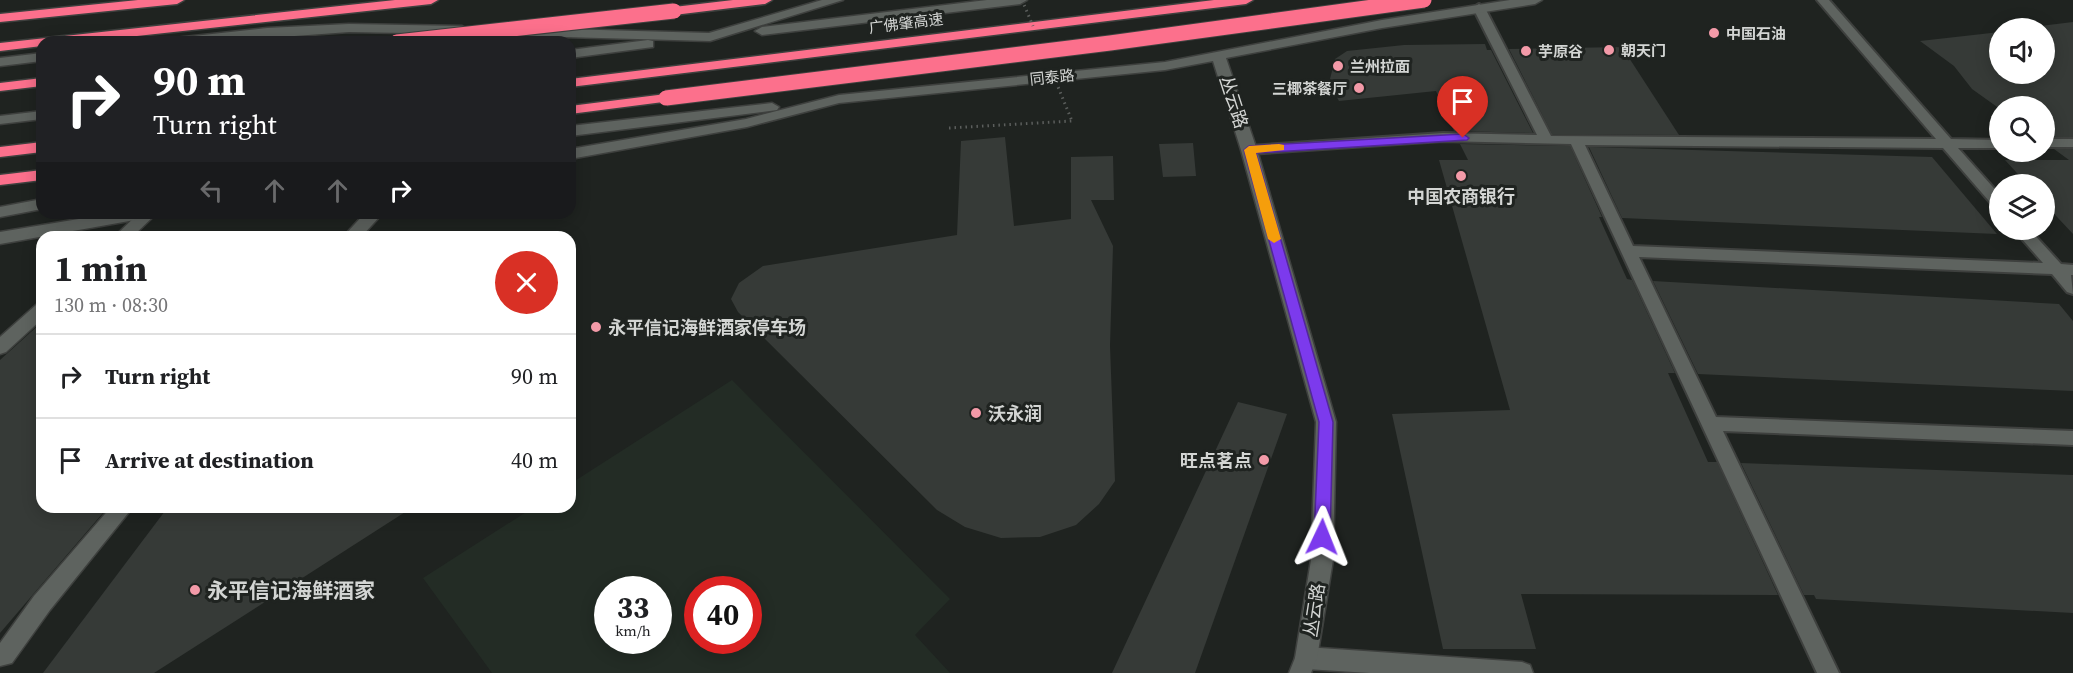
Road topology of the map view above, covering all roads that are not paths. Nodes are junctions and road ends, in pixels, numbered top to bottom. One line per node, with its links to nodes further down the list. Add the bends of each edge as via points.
1 (177, 0): 11 (highway)
2 (431, 0): 12 (highway)
3 (765, 0): 14 (highway, bridge)
4 (836, 0): 15 (main road)
5 (1020, 0): 15 (main road)
6 (1246, 0): 22 (highway, 广佛肇高速)
7 (1424, 0): 26 (highway, bridge, via 1076,48)
8 (1534, 0): 10 (main road, 同泰路)
9 (1823, 0): 35 (lane)
10 (1479, 8): 19 (main road, 同泰路); 30 (lane)
11 (0, 18)
12 (98, 36)
13 (230, 36): 15 (main road, via 349,28)
14 (450, 36)
15 (710, 37): 18 (main road)
16 (36, 43): 17 (highway)
17 (0, 47)
18 (576, 53)
19 (1219, 57): 25 (main road, 同泰路, via 1138,69); 37 (main road, 丛云路)
20 (36, 58): 21 (main road)
21 (0, 62)
22 (576, 82)
23 (36, 83): 24 (highway)
24 (0, 87)
25 (839, 99): 29 (main road); 39 (main road, 同泰路, via 747,123)
26 (576, 109)
27 (36, 116): 28 (main road)
28 (0, 120)
29 (576, 129)
30 (1546, 140): 31 (lane); 37 (lane, via 1443,137)
31 (1575, 140): 35 (lane); 54 (lane)
32 (2055, 143): 33 (lane)
33 (2073, 143)
34 (1989, 144): 35 (lane)
35 (1945, 145): 42 (lane)
36 (36, 148): 38 (highway)
37 (1249, 150): 63 (main road, 丛云路, via 1326,422 1322,560)
38 (0, 152)
39 (576, 153)
40 (36, 176): 41 (highway)
41 (0, 180)
42 (1989, 193)
43 (36, 205): 44 (main road)
44 (0, 212)
45 (112, 219): 48 (main road)
46 (141, 219): 49 (main road)
47 (369, 219): 50 (main road)
48 (41, 231)
49 (128, 231)
50 (357, 231)
51 (36, 232): 52 (main road)
52 (0, 238)
53 (2033, 240): 55 (lane)
54 (1628, 251): 55 (lane); 59 (lane)
55 (2065, 269): 56 (lane)
56 (2073, 288)
57 (36, 314): 58 (main road)
58 (0, 347)
59 (1710, 424): 60 (lane); 65 (lane)
60 (2073, 438)
61 (118, 513): 62 (main road, via 42,603)
62 (1, 661)
63 (1303, 666): 64 (main road)
64 (1522, 673)
65 (1828, 673)

